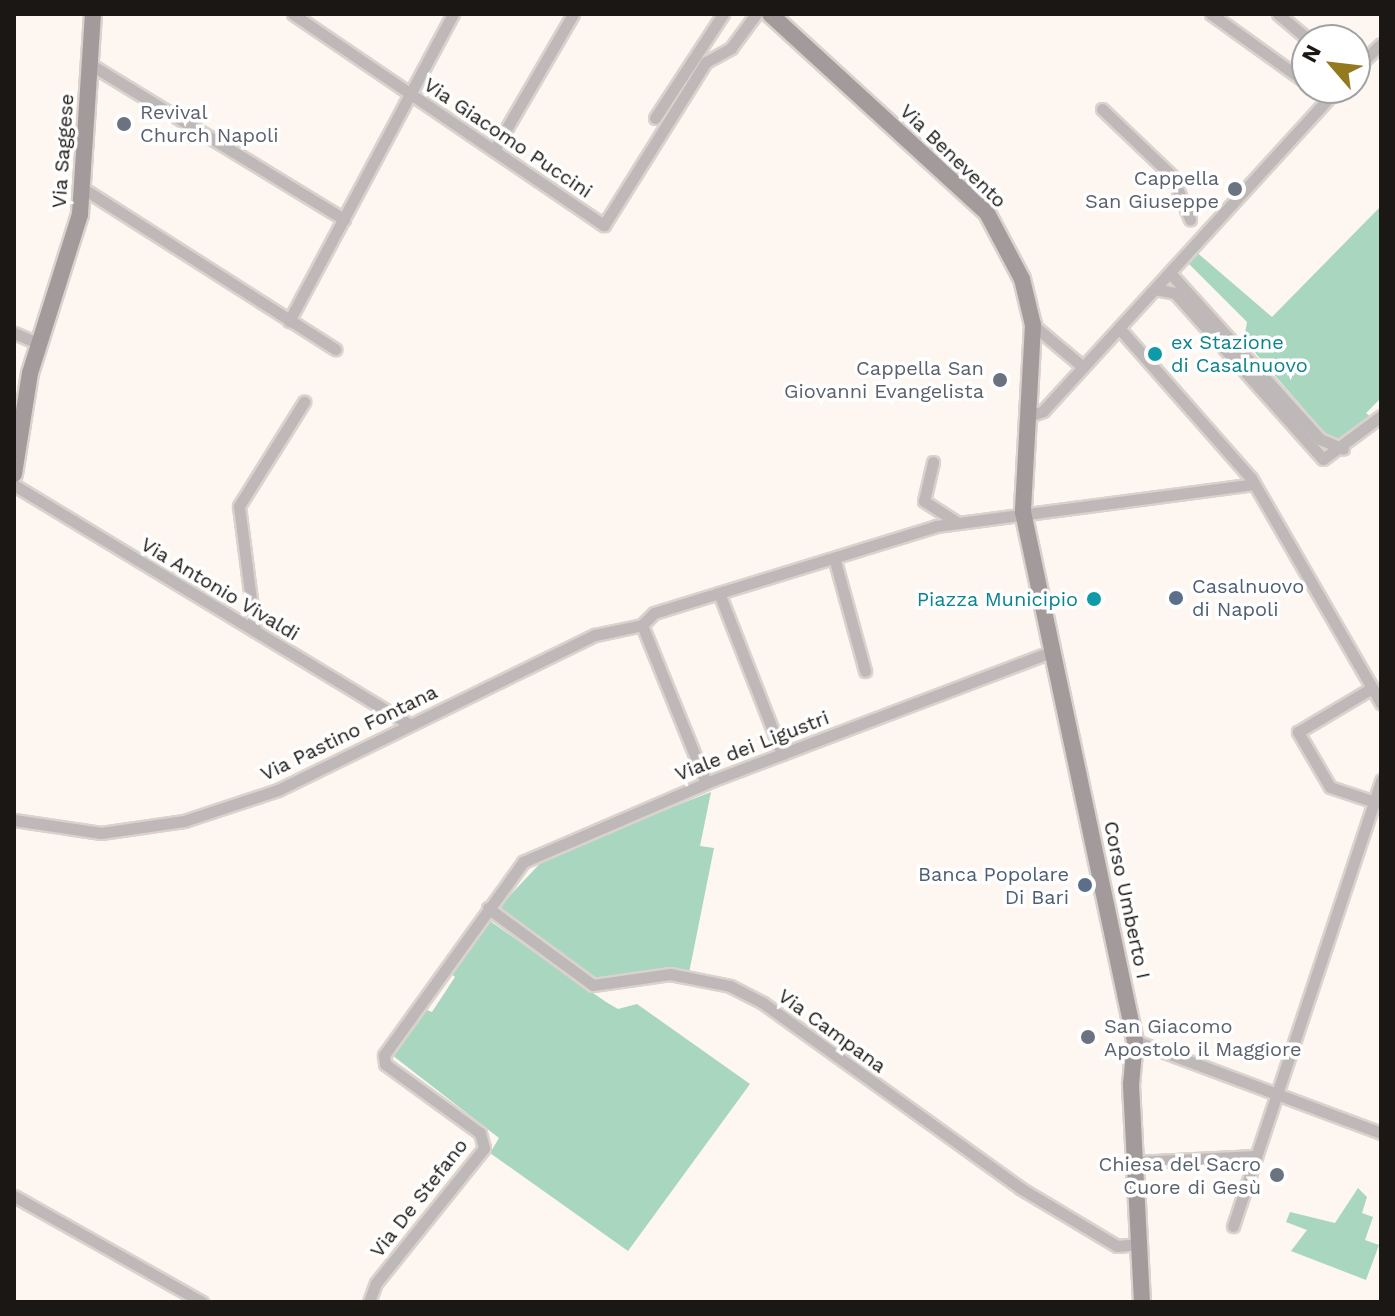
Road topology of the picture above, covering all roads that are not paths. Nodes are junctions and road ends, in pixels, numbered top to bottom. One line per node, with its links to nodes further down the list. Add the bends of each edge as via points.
1 (93, 14): 9 (main road, Via Saggese)
2 (293, 14): 11 (street, Via Giacomo Puccini)
3 (453, 14): 11 (street)
4 (573, 14): 15 (street)
5 (723, 14): 14 (street)
6 (756, 14): 15 (street, Via Giacomo Puccini, via 731,48 706,62 604,225)
7 (770, 14): 22 (main road, Via Benevento, via 987,213 1014,257)
8 (1211, 14): 10 (street)
9 (88, 63): 16 (main road, Via Saggese); 17 (street)
10 (1291, 72)
11 (408, 92): 15 (street, Via Giacomo Puccini); 17 (street)
12 (1319, 104): 19 (street)
13 (1102, 109): 18 (street, via 1172,176)
14 (655, 118)
15 (494, 150)
16 (84, 189): 21 (street); 25 (main road, Via Saggese)
17 (344, 219): 21 (street)
18 (1190, 219)
19 (1170, 273): 20 (street); 31 (street, via 1320,439)
20 (1155, 289): 23 (street); 31 (street, via 1175,293 1317,455 1328,460)
21 (289, 321): 26 (street)
22 (1033, 325): 27 (street); 30 (main road, Via Benevento)
23 (1119, 328): 27 (street); 34 (street)
24 (14, 333): 25 (street)
25 (38, 343): 33 (main road, Via Saggese)
26 (335, 349)
27 (1083, 367): 30 (street, via 1043,411)
28 (304, 402): 41 (street, via 239,506)
29 (1381, 416): 31 (street)
30 (1026, 417): 36 (main road, Via Benevento)
31 (1343, 449)
32 (933, 462): 37 (street, via 924,501)
33 (14, 474)
34 (1254, 484): 36 (street); 44 (street)
35 (14, 485): 41 (street, Via Antonio Vivaldi)
36 (1023, 512): 37 (street, Via Pastino Fontana); 42 (main road, Corso Umberto I)
37 (956, 522): 38 (street, Via Pastino Fontana)
38 (835, 561): 39 (street, Via Pastino Fontana); 43 (street)
39 (719, 593): 40 (street, Via Pastino Fontana, via 654,613); 47 (street)
40 (642, 625): 46 (street, Via Pastino Fontana, via 595,635); 49 (street)
41 (255, 631): 46 (street, Via Antonio Vivaldi)
42 (1051, 652): 47 (street, Viale dei Ligustri); 53 (main road, Corso Umberto I)
43 (865, 671)
44 (1372, 688): 45 (street); 50 (street, via 1298,732 1330,787)
45 (1381, 703)
46 (408, 724): 51 (street, Via Pastino Fontana, via 278,790 184,821 101,833)
47 (782, 754): 49 (street, Viale dei Ligustri)
48 (1381, 780): 50 (street)
49 (706, 783): 52 (street, Viale dei Ligustri, via 539,850)
50 (1372, 801): 54 (street)
51 (14, 820)
52 (488, 908): 60 (street, Via Campana, via 593,985 670,974 730,986 763,1003 1020,1188 1117,1246); 62 (street, Via De Stefano, via 383,1060 480,1133 484,1148 376,1283)
53 (1135, 1041): 54 (street); 57 (main road, Corso Umberto I)
54 (1275, 1094): 55 (street); 56 (street)
55 (1381, 1133)
56 (1255, 1156): 57 (street); 59 (street)
57 (1135, 1162): 60 (main road, Corso Umberto I)
58 (14, 1196): 61 (street)
59 (1233, 1226)
60 (1139, 1244): 63 (main road, Corso Umberto I)
61 (202, 1302)
62 (369, 1302)
63 (1142, 1302)

